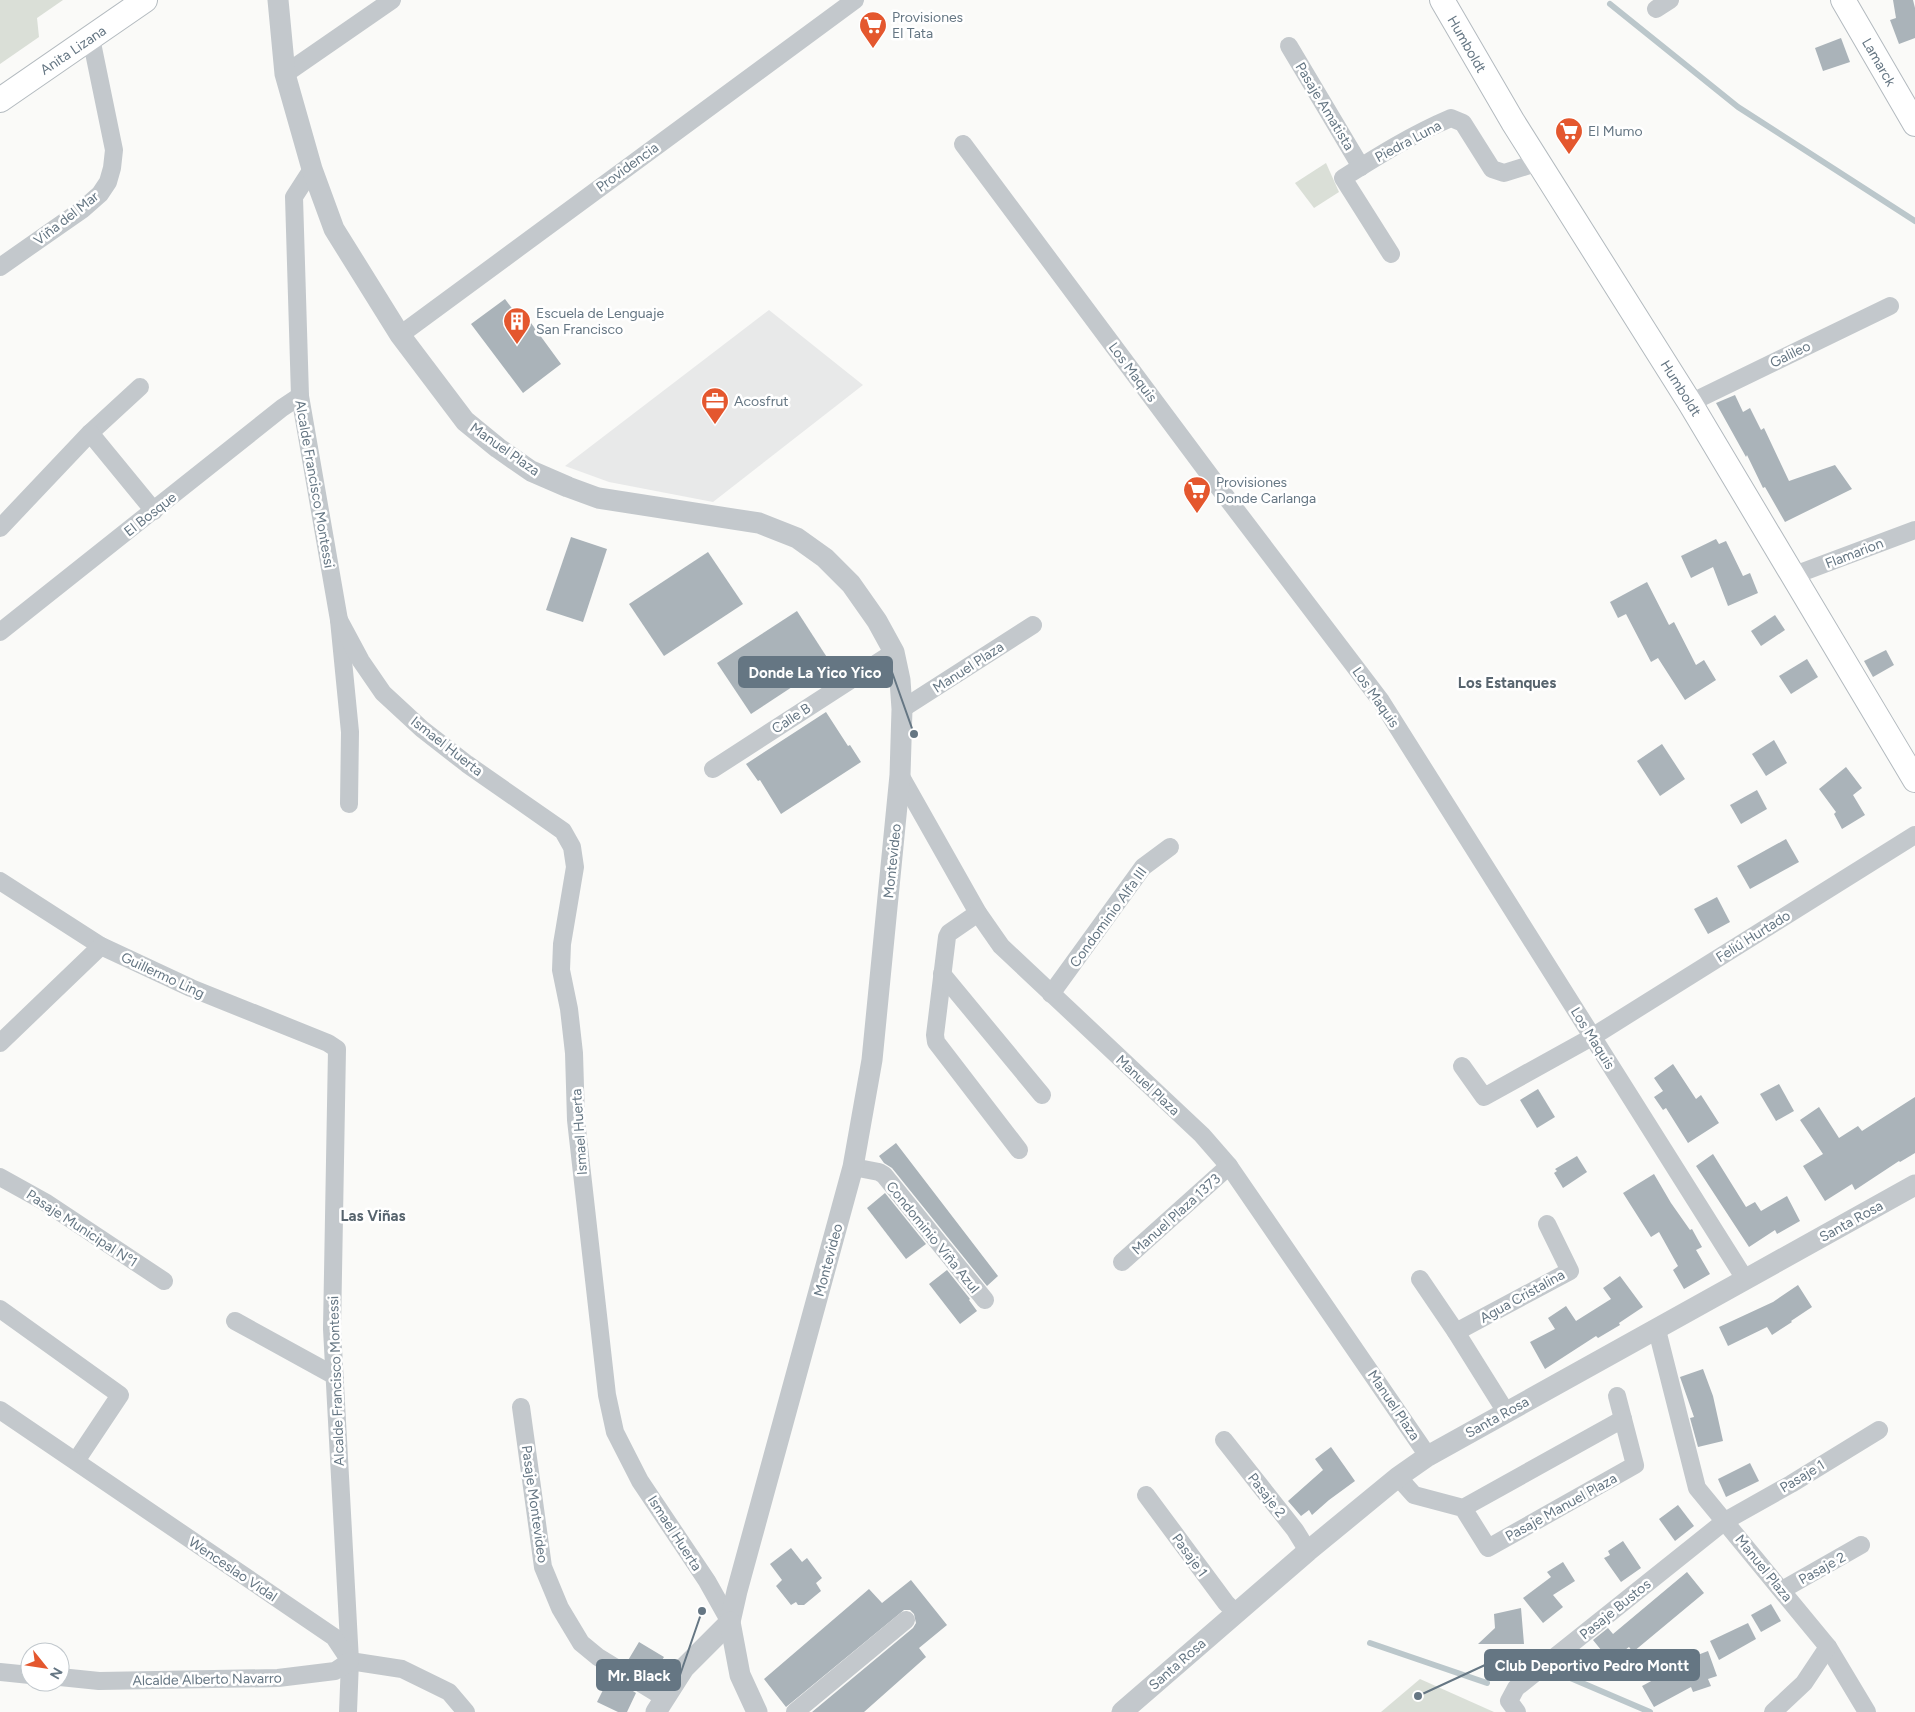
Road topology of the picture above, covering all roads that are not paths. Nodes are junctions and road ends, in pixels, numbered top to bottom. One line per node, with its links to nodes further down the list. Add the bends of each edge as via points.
1 (146, 0): 7 (main road, Anita Lizana)
2 (278, 0): 9 (street, Manuel Plaza)
3 (392, 0): 9 (street)
4 (1442, 0): 13 (main road, Humboldt)
5 (1843, 0): 11 (main road, Lamarck)
6 (846, 2): 19 (street, Providencia)
7 (92, 38): 10 (main road, Anita Lizana); 17 (street, Viña del Mar, via 114,150 108,182 83,209)
8 (1289, 46): 14 (street, Pasaje Amatista)
9 (285, 74): 15 (street, Manuel Plaza)
10 (0, 100)
11 (1914, 118)
12 (964, 144): 44 (street, Los Maquis, via 1381,701)
13 (1539, 162): 14 (street, Piedra Luna, via 1504,173 1492,169 1464,123 1451,118); 22 (main road, Humboldt)
14 (1361, 167): 16 (street, Piedra Luna, via 1343,178)
15 (312, 169): 19 (street, Manuel Plaza, via 334,229); 21 (street, Alcalde Francisco Montessi, via 294,197)
16 (1391, 254)
17 (0, 267)
18 (1890, 306): 22 (street, Galileo)
19 (400, 335): 31 (street, Manuel Plaza, via 465,420 531,471 598,498 760,523 796,538 825,558 851,584)
20 (140, 387): 23 (street)
21 (300, 396): 24 (street, El Bosque); 28 (street, Alcalde Francisco Montessi)
22 (1690, 403): 27 (main road, Humboldt)
23 (90, 433): 24 (street); 25 (street)
24 (154, 511): 30 (street, El Bosque)
25 (0, 528)
26 (1915, 530): 27 (street, Flamarion)
27 (1792, 576): 35 (main road, Humboldt)
28 (339, 620): 36 (street, Alcalde Francisco Montessi, via 350,732); 83 (street, Ismael Huerta, via 383,693 467,764 563,831 572,847 575,867 562,944 561,970 574,1053 576,1120 609,1405 615,1432 640,1481 707,1581)
29 (1033, 625): 32 (street, Manuel Plaza)
30 (0, 632)
31 (894, 652): 32 (street, Manuel Plaza); 33 (street, Calle B)
32 (902, 709): 34 (street, Manuel Plaza)
33 (713, 769)
34 (900, 775): 40 (street, Manuel Plaza); 51 (street, Montevideo, via 872,1060)
35 (1915, 780)
36 (350, 804)
37 (1915, 835): 44 (street, Feliú Hurtado)
38 (1170, 847): 43 (street, Condominio Alfa III, via 1144,867)
39 (0, 881): 41 (street, Guillermo Ling)
40 (978, 912): 42 (street, via 947,938); 43 (street, Manuel Plaza, via 1001,946)
41 (101, 946): 45 (street); 46 (street, Guillermo Ling)
42 (942, 974): 48 (street); 49 (street, via 936,1042)
43 (1051, 994): 50 (street, Manuel Plaza, via 1202,1135)
44 (1592, 1037): 47 (street, Feliú Hurtado, via 1484,1097); 56 (street, Los Maquis)
45 (0, 1043)
46 (336, 1049): 64 (street, Alcalde Francisco Montessi)
47 (1462, 1066)
48 (1042, 1095)
49 (1019, 1150)
50 (1229, 1166): 55 (street, Manuel Plaza 1373); 72 (street, Manuel Plaza)
51 (853, 1167): 59 (street, Condominio Viña Azul, via 884,1175); 83 (street, Montevideo)
52 (0, 1176): 58 (street, Pasaje Municipal Nº1)
53 (1915, 1185): 56 (street, Santa Rosa)
54 (1548, 1224): 63 (street, Agua Cristalina, via 1570,1271)
55 (1122, 1262)
56 (1745, 1278): 62 (street, Santa Rosa)
57 (1420, 1279): 63 (street)
58 (164, 1281)
59 (985, 1300)
60 (0, 1309): 73 (street, via 120,1395)
61 (235, 1321): 64 (street)
62 (1657, 1330): 68 (street, Santa Rosa); 77 (street, Manuel Plaza, via 1697,1488)
63 (1456, 1332): 68 (street)
64 (334, 1376): 85 (street, Alcalde Francisco Montessi)
65 (1617, 1396): 69 (street, Pasaje Manuel Plaza)
66 (521, 1407): 89 (street, Pasaje Montevideo, via 543,1568 560,1608 581,1643)
67 (0, 1410): 73 (street, Wenceslao Vidal)
68 (1506, 1412): 72 (street, Santa Rosa)
69 (1623, 1420): 76 (street); 76 (street, Pasaje Manuel Plaza, via 1635,1466 1488,1548)
70 (1879, 1430): 77 (street, Pasaje 1)
71 (1224, 1440): 79 (street, Pasaje 2)
72 (1428, 1456): 74 (street, Santa Rosa)
73 (76, 1461): 85 (street, Wenceslao Vidal, via 334,1636)
74 (1398, 1477): 76 (street, via 1414,1495); 79 (street, Santa Rosa)
75 (1146, 1495): 81 (street, Pasaje 1)
76 (1463, 1508)
77 (1724, 1521): 80 (street, Manuel Plaza); 90 (street, Pasaje Bustos, via 1516,1688)
78 (1862, 1546): 80 (street, Pasaje 2)
79 (1308, 1551): 81 (street, Santa Rosa)
80 (1782, 1590): 84 (street, Manuel Plaza)
81 (1236, 1613): 95 (street, Santa Rosa)
82 (906, 1620): 94 (street)
83 (730, 1622): 89 (street, via 684,1668); 93 (street, Ismael Huerta, via 740,1675)
84 (1828, 1647): 96 (street, via 1804,1683); 97 (street, Manuel Plaza)
85 (350, 1661): 88 (street, Alcalde Alberto Navarro, via 335,1671 278,1678 99,1681); 91 (street, Alcalde Francisco Montessi); 92 (street, via 402,1669 449,1692)
86 (0, 1672): 87 (street)
87 (20, 1674)
88 (70, 1678)
89 (660, 1705)
90 (1513, 1706)
91 (348, 1712)
92 (466, 1712)
93 (757, 1712)
94 (795, 1712)
95 (1122, 1712)
96 (1773, 1712)
97 (1867, 1712)

